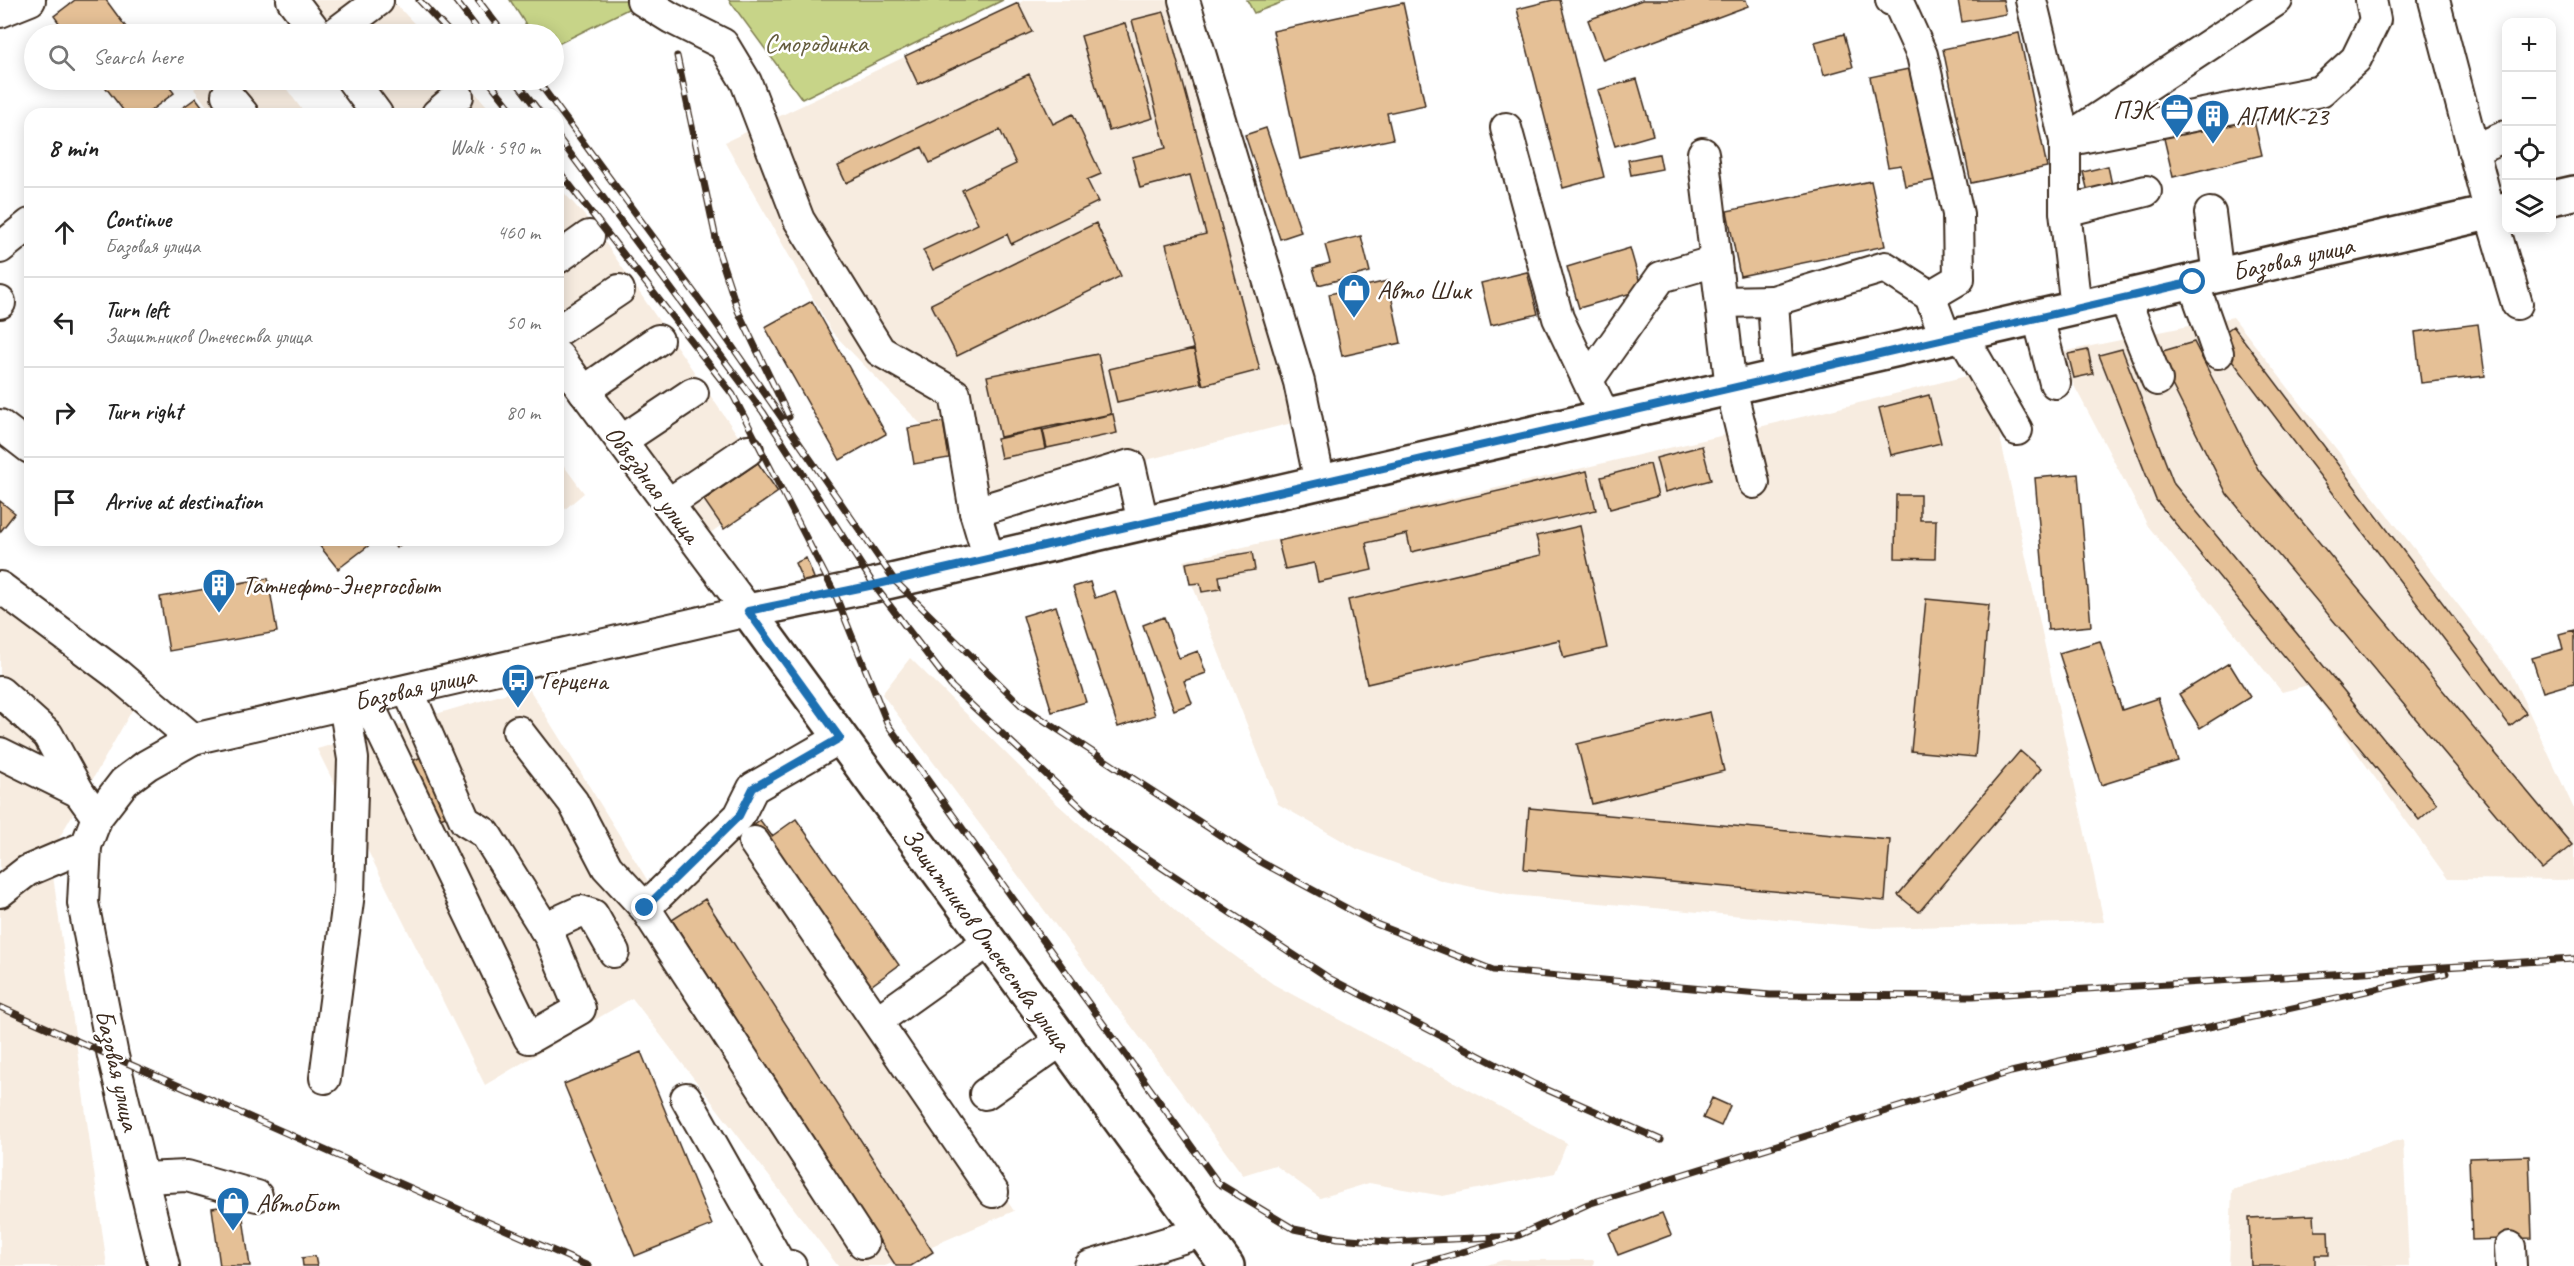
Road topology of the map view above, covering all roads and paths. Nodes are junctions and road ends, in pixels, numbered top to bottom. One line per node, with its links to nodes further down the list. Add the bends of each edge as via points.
1 (30, 0): 11 (street)
2 (292, 0): 12 (street)
3 (642, 0): 60 (street, via 723,44 746,82 799,220 880,351 955,394)
4 (1184, 0): 57 (street, via 1299,381)
5 (1891, 0): 32 (street, via 1897,0 1922,55 1958,214 1959,279)
6 (2031, 0): 16 (street)
7 (2277, 0): 16 (street)
8 (2371, 0): 16 (street, via 2375,20 2356,59 2321,91)
9 (2434, 0): 17 (street)
10 (378, 1): 13 (street)
11 (0, 12)
12 (310, 24)
13 (347, 24)
14 (1506, 128): 45 (street, via 1558,318)
15 (2502, 138): 17 (street)
16 (2065, 141): 22 (street)
17 (2473, 150): 23 (street)
18 (1703, 153): 29 (street)
19 (2146, 191): 22 (street)
20 (2574, 193): 21 (main road)
21 (2556, 197)
22 (2065, 211): 37 (street)
23 (2498, 211): 30 (main road, Базовая улица); 36 (street)
24 (2210, 213): 30 (street)
25 (24, 229): 27 (street)
26 (589, 236): 28 (street)
27 (0, 248)
28 (564, 254)
29 (1716, 261): 35 (street); 45 (street, via 1661,277)
30 (2206, 279): 33 (main road, Базовая улица); 42 (street)
31 (619, 290): 39 (street)
32 (1930, 296): 34 (street, via 1885,267); 40 (street)
33 (2124, 297): 37 (main road, Базовая улица); 46 (street)
34 (1773, 301): 35 (street); 44 (street)
35 (1721, 302): 48 (street)
36 (2517, 304)
37 (2076, 309): 38 (main road, Базовая улица)
38 (2038, 317): 40 (main road, Базовая улица); 47 (street)
39 (564, 327)
40 (1954, 337): 44 (main road, Базовая улица); 53 (street)
41 (658, 340): 49 (street)
42 (2218, 353)
43 (564, 364): 49 (street, Объездная улица)
44 (1778, 377): 48 (main road, Базовая улица)
45 (1588, 380): 51 (street)
46 (2157, 380)
47 (2055, 383)
48 (1731, 388): 51 (main road, Базовая улица); 58 (street)
49 (584, 391): 54 (street, Объездная улица)
50 (693, 393): 54 (street)
51 (1605, 417): 57 (main road, Базовая улица)
52 (0, 425): 55 (street)
53 (2017, 430)
54 (621, 441): 59 (street, Объездная улица)
55 (24, 443)
56 (747, 450): 59 (street)
57 (1320, 483): 61 (main road, Базовая улица)
58 (1754, 483)
59 (668, 504): 64 (street, Объездная улица)
60 (975, 512): 61 (street, via 1130,465); 62 (street)
61 (1143, 523): 62 (main road, Базовая улица)
62 (989, 559): 64 (main road, Базовая улица)
63 (0, 587): 70 (street, via 118,675)
64 (748, 611): 65 (street, Базовая улица); 69 (main road, Защитников Отечества улица)
65 (408, 690): 67 (street, Базовая улица); 74 (street)
66 (0, 692): 72 (street, via 48,735)
67 (355, 702): 70 (street, Базовая улица); 75 (street); 85 (street, via 349,893)
68 (518, 731): 79 (street, via 573,802 607,867)
69 (840, 738): 79 (street, via 753,788 739,816); 81 (main road, Защитников Отечества улица)
70 (193, 739): 73 (street, Базовая улица, via 124,782)
71 (0, 753): 72 (street)
72 (79, 792): 73 (street)
73 (97, 817): 77 (street, Базовая улица)
74 (465, 821): 75 (street); 80 (street, via 485,833)
75 (431, 834): 80 (street, via 529,1038 580,1010)
76 (754, 842): 83 (street)
77 (86, 846): 78 (street, via 27,871); 88 (street, Базовая улица, via 83,903 113,1056)
78 (0, 891)
79 (645, 908): 92 (street)
80 (544, 928): 82 (street, via 581,911 593,915)
81 (989, 941): 83 (street); 84 (main road, Защитников Отечества улица)
82 (614, 952)
83 (877, 1021): 89 (street)
84 (1062, 1040): 86 (street); 91 (main road, Защитников Отечества улица)
85 (325, 1078)
86 (985, 1094)
87 (686, 1098): 94 (street, via 780,1264)
88 (143, 1178): 90 (street, via 187,1176); 93 (street, Базовая улица)
89 (993, 1192)
90 (257, 1196)
91 (1202, 1232): 95 (street); 96 (main road, Защитников Отечества улица)
92 (863, 1243)
93 (164, 1266)
94 (791, 1266)
95 (1090, 1266)
96 (1227, 1266)

